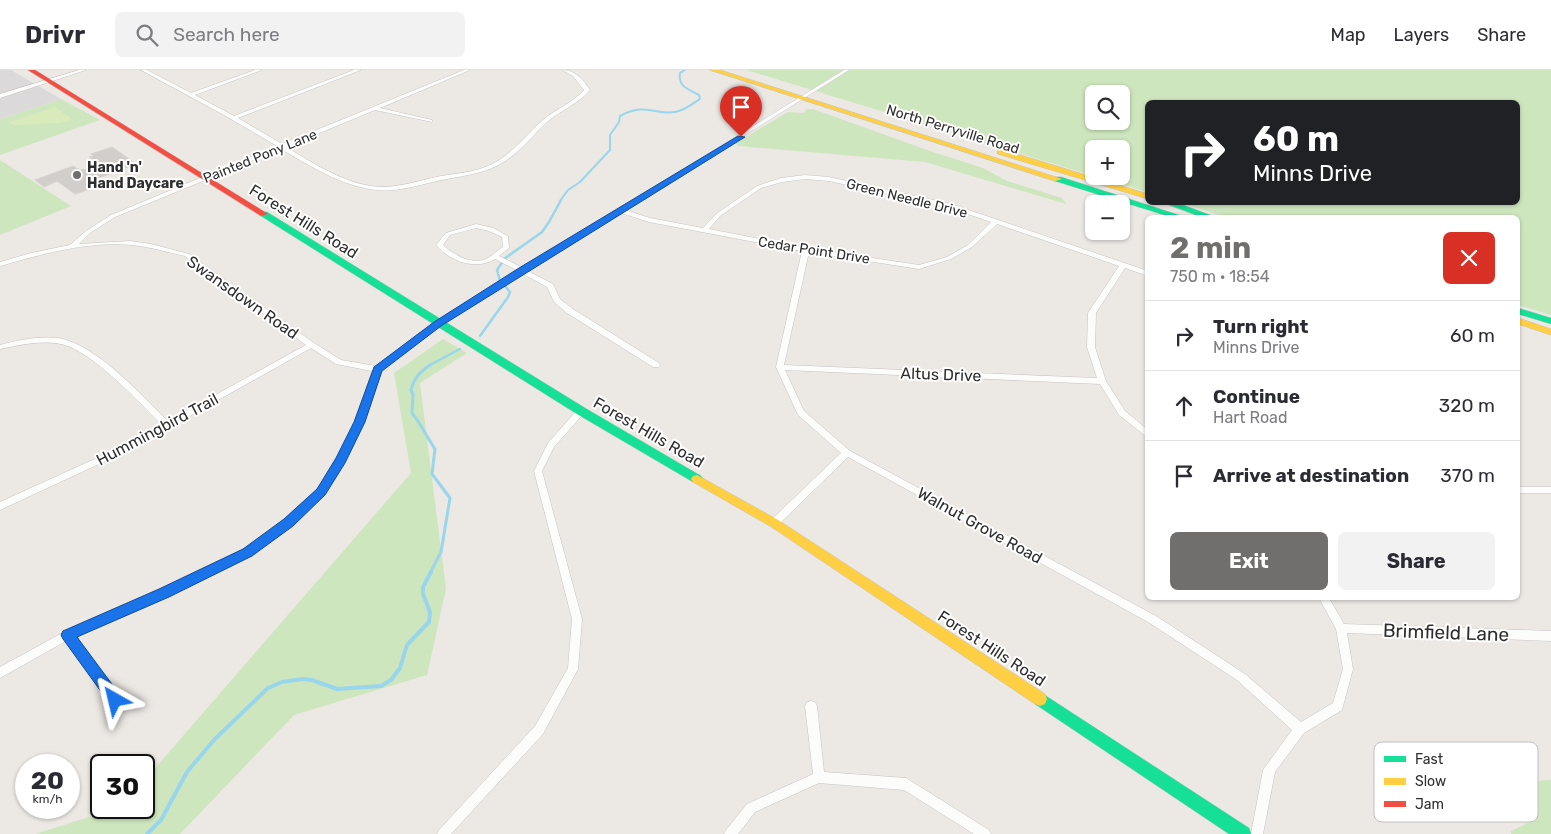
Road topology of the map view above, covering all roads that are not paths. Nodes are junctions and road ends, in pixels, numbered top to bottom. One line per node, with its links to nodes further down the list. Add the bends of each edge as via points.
1 (31, 70): 11 (street, Forest Hills Road)
2 (84, 70): 11 (street)
3 (143, 70): 12 (street, via 154,73)
4 (260, 70): 12 (street)
5 (359, 70): 16 (street)
6 (468, 70): 15 (street, Painted Pony Lane)
7 (564, 70): 20 (street, via 582,82 587,90 581,98 551,116 518,149 496,164 467,174 397,188 364,186)
8 (713, 70): 14 (street, North Perryville Road)
9 (735, 70): 14 (street, North Perryville Road)
10 (847, 70): 14 (street)
11 (48, 81): 13 (street); 19 (street, Forest Hills Road)
12 (190, 95): 16 (street)
13 (0, 96)
14 (806, 96): 21 (street, North Perryville Road); 23 (street); 24 (street, North Perryville Road)
15 (376, 109): 17 (street); 18 (street, Painted Pony Lane)
16 (234, 118): 18 (street)
17 (430, 121)
18 (283, 147): 19 (street, Painted Pony Lane); 20 (street)
19 (205, 179): 28 (street, Painted Pony Lane, via 113,216); 38 (street, Forest Hills Road)
20 (347, 181)
21 (1145, 196)
22 (1174, 205): 25 (street)
23 (621, 211): 27 (street, Cedar Point Drive); 33 (street)
24 (1175, 215)
25 (1205, 215)
26 (996, 221): 27 (street, Green Needle Drive, via 949,205 829,179 805,177 759,187 718,215); 29 (street, Cedar Point Drive, via 970,246 949,258 919,267); 32 (street, Green Needle Drive)
27 (704, 231): 29 (street, Cedar Point Drive)
28 (73, 246): 31 (street, Painted Pony Lane); 40 (street, Swansdown Road, via 129,243 187,256)
29 (806, 250): 43 (street)
30 (494, 256): 30 (street, via 486,261 469,262 449,255 439,245 448,234 476,226 505,236 506,248); 33 (street)
31 (0, 264)
32 (1123, 266): 34 (street, Green Needle Drive); 45 (street, via 1092,313 1091,347)
33 (522, 270): 38 (street); 42 (street, via 550,286 557,300 570,311)
34 (1145, 273)
35 (1520, 312): 36 (street)
36 (1551, 321)
37 (1520, 322): 39 (street)
38 (438, 324): 44 (street); 46 (street, Forest Hills Road)
39 (1551, 332)
40 (311, 345): 44 (street, Swansdown Road, via 339,362); 47 (street, Hummingbird Trail)
41 (0, 347): 47 (street, via 44,340 68,343 95,359)
42 (656, 365)
43 (780, 367): 45 (street, Altus Drive); 49 (street, Walnut Grove Road, via 801,413)
44 (377, 369): 56 (street, via 360,422 341,460 321,492 288,523 247,552)
45 (1102, 381): 48 (street, via 1122,413)
46 (581, 411): 53 (street, Forest Hills Road); 63 (street, via 551,446 538,471 577,620 573,669 538,730)
47 (168, 426): 52 (street, Hummingbird Trail)
48 (1145, 432)
49 (848, 453): 53 (street); 61 (street, Walnut Grove Road, via 1152,619 1241,677)
50 (1520, 490): 51 (street)
51 (1551, 490)
52 (0, 506)
53 (774, 524): 66 (street, Forest Hills Road)
54 (1325, 600): 55 (street)
55 (1341, 628): 57 (street, Brimfield Lane); 61 (street, via 1348,669 1338,706)
56 (68, 635): 58 (street); 59 (street)
57 (1551, 636)
58 (0, 673)
59 (115, 700)
60 (811, 706): 62 (street)
61 (1300, 729): 67 (street, via 1269,770)
62 (819, 776): 64 (street, via 751,808); 65 (street, via 906,784)
63 (443, 834)
64 (730, 834)
65 (985, 834)
66 (1243, 834)
67 (1257, 834)

